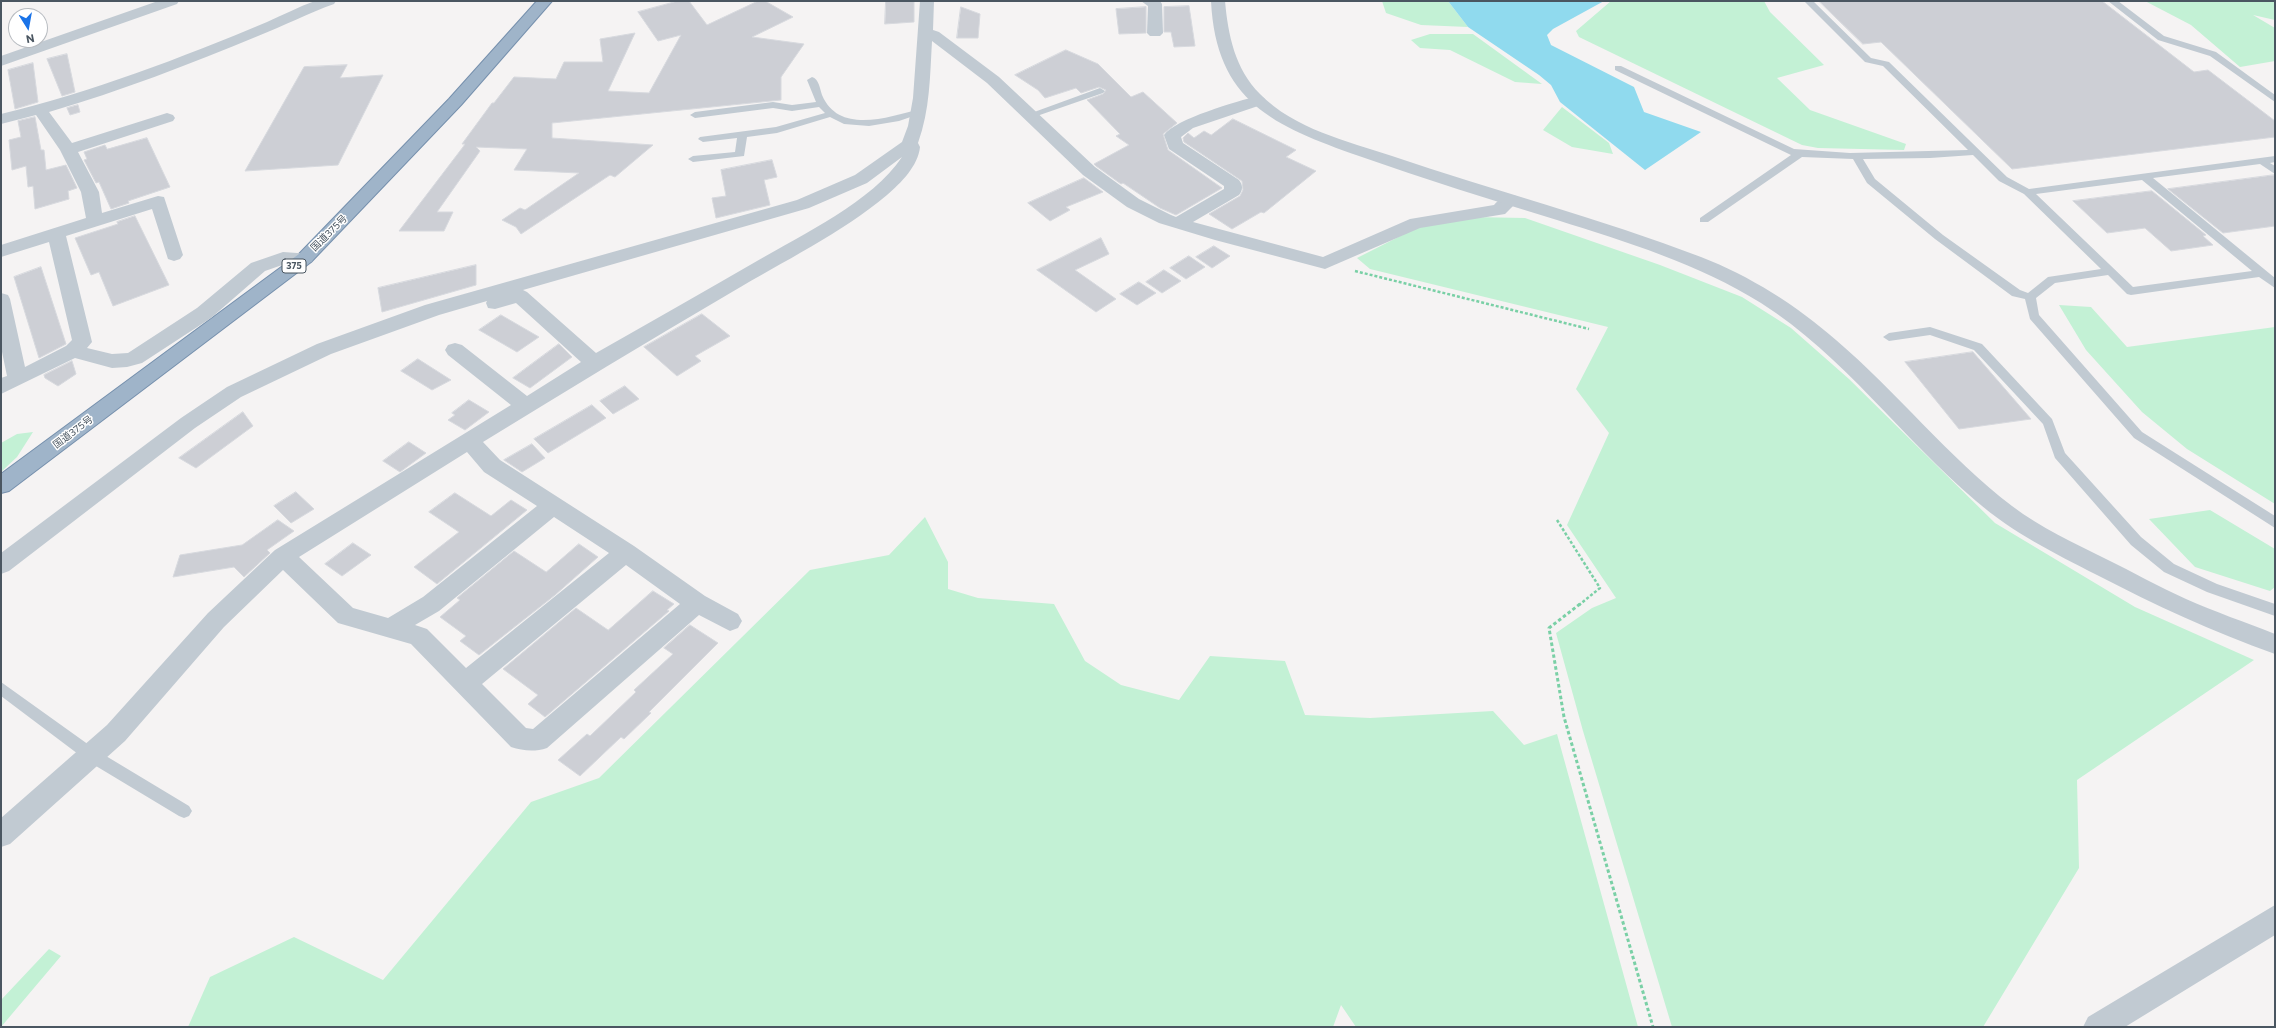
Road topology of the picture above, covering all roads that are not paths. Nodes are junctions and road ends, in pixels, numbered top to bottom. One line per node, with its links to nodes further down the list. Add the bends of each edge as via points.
1 (172, 1): 11 (street)
2 (329, 1): 18 (street, via 111,87)
3 (545, 1): 45 (highway, 国道375号 / 375, via 455,102)
4 (927, 1): 10 (street)
5 (1148, 1): 9 (street, via 1155,4)
6 (1218, 1): 16 (street, via 1222,43 1230,64 1241,82)
7 (1808, 1): 29 (lane, via 1868,60 1886,64)
8 (2112, 1): 15 (lane, via 2161,38 2213,54)
9 (1155, 33)
10 (925, 35): 19 (street); 22 (street, via 934,35 993,80)
11 (1, 61)
12 (1618, 68): 30 (lane)
13 (812, 80): 17 (lane)
14 (1100, 91): 22 (lane)
15 (2275, 99)
16 (1258, 101): 38 (street, via 1296,126 1325,138 1434,177); 41 (street, via 1187,125 1172,135 1175,145 1233,184 1233,191)
17 (822, 104): 20 (lane); 21 (lane, via 792,108 773,105)
18 (40, 110): 24 (street); 28 (street)
19 (920, 112): 20 (lane, via 876,124 847,121); 27 (street)
20 (831, 114): 25 (lane, via 777,130)
21 (695, 115)
22 (1031, 115): 41 (street, via 1089,171 1133,203 1165,219)
23 (167, 118): 28 (street)
24 (1, 119)
25 (742, 134): 26 (lane); 32 (lane, via 740,154)
26 (703, 139)
27 (909, 144): 50 (street, via 862,179 803,204); 55 (street, via 912,147 911,156 899,174 862,204 826,229)
28 (68, 150): 40 (street, via 90,192)
29 (1974, 152): 31 (lane, via 1952,155); 37 (lane, via 2003,179)
30 (1799, 154): 31 (lane); 39 (lane)
31 (1856, 156): 49 (lane, via 1871,181 1939,237 2016,293)
32 (693, 159)
33 (2275, 159): 34 (lane)
34 (2262, 161): 35 (lane); 36 (lane)
35 (2275, 171)
36 (2144, 176): 37 (lane); 47 (lane)
37 (2028, 192): 46 (lane)
38 (1510, 200): 41 (street, via 1499,210 1416,223 1325,263 1221,236); 69 (street, via 1634,238 1701,264 1747,288 1791,315 1831,347 1963,478 2006,514 2059,546 2180,607)
39 (1704, 220)
40 (95, 221): 42 (street); 44 (street, via 158,201)
41 (1180, 222)
42 (56, 234): 43 (street); 54 (street, via 82,342)
43 (1, 251)
44 (174, 255)
45 (305, 258): 54 (street, via 283,258 258,267 204,313 135,358 124,362 105,361); 59 (highway, 国道375号 / 375)
46 (2109, 271): 47 (lane, via 2131,291); 49 (lane, via 2052,280)
47 (2262, 273): 48 (lane)
48 (2275, 284)
49 (2030, 297): 61 (lane, via 2034,316 2138,436)
50 (432, 310): 55 (street, via 435,318 520,296); 64 (street, via 324,349 234,392 188,423)
51 (2, 311): 56 (street)
52 (1889, 337): 66 (lane, via 1930,331 1978,347 2048,422 2059,455 2136,541 2169,568 2212,588)
53 (455, 350): 57 (street)
54 (73, 351): 56 (street)
55 (595, 363): 57 (street)
56 (9, 382)
57 (526, 406): 58 (street)
58 (469, 440): 60 (street, via 492,466); 63 (street)
59 (1, 485)
60 (553, 505): 62 (street); 68 (street, via 431,604)
61 (2275, 523)
62 (626, 552): 65 (street); 70 (street)
63 (283, 556): 68 (street, via 346,616); 72 (street, via 216,620 116,733)
64 (1, 565)
65 (697, 603): 67 (street); 70 (street, via 538,740 520,739)
66 (2275, 610)
67 (730, 621)
68 (390, 628): 70 (street, via 419,636)
69 (2275, 644)
70 (465, 683)
71 (1, 688): 72 (lane)
72 (91, 755): 73 (lane); 74 (street)
73 (184, 811)
74 (1, 835)
75 (2275, 919): 76 (street)
76 (2098, 1027)

